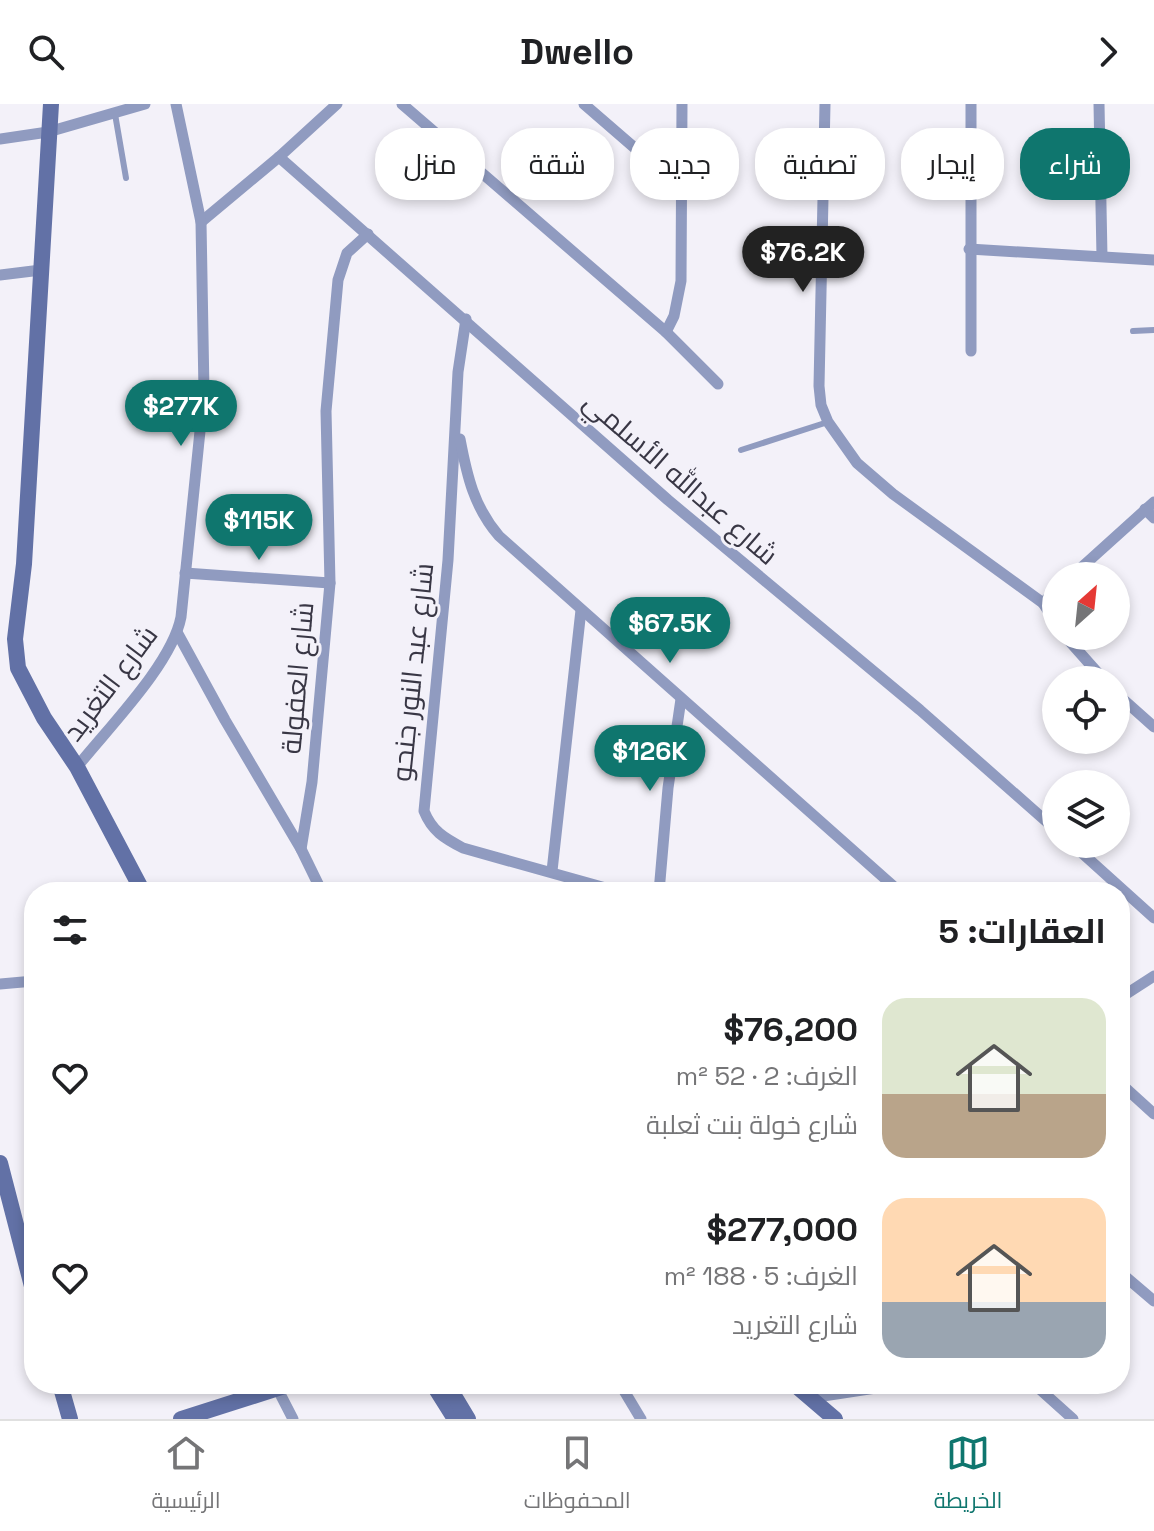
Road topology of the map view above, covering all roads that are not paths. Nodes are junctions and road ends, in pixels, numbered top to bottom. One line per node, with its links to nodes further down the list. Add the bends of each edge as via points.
1 (51, 104): 13 (street)
2 (145, 104): 11 (street)
3 (176, 104): 19 (street, شارع التغريد)
4 (337, 104): 16 (street)
5 (402, 104): 29 (street)
6 (584, 104): 15 (street)
7 (682, 104): 12 (street)
8 (825, 104): 32 (street, via 819,386)
9 (971, 104): 21 (street)
10 (1099, 104): 22 (street)
11 (115, 114): 13 (street); 17 (lane)
12 (682, 128)
13 (48, 132): 14 (street); 24 (street)
14 (0, 139)
15 (630, 144)
16 (279, 157): 19 (street); 20 (street, شارع عبدالله الأسلمي)
17 (126, 178)
18 (681, 200): 29 (street, via 679,297)
19 (201, 222): 37 (street, شارع التغريد, via 204,392)
20 (368, 234): 26 (street, شارع عبدالله الأسلمي); 38 (street, شارع العفولة, via 347,253 338,280 326,411)
21 (969, 249): 22 (street); 30 (street)
22 (1102, 256): 23 (street)
23 (1154, 260)
24 (41, 270): 25 (street); 42 (street, via 24,564)
25 (0, 275)
26 (466, 319): 33 (street, شارع عبد النور جنحو); 49 (street, شارع عبدالله الأسلمي, via 668,500)
27 (1154, 330): 28 (lane)
28 (1133, 331)
29 (666, 332): 31 (street)
30 (971, 351)
31 (718, 384)
32 (828, 422): 34 (lane); 39 (street, via 857,463 893,494)
33 (457, 425): 40 (street, via 484,518); 52 (street, شارع عبد النور جنحو, via 424,811 431,827 463,848)
34 (741, 450)
35 (1151, 510): 36 (street)
36 (1089, 562)
37 (185, 573): 38 (street); 41 (street, شارع التغريد)
38 (330, 583): 50 (street, شارع العفولة)
39 (1042, 602)
40 (581, 610): 45 (street); 52 (street)
41 (178, 634): 48 (street, شارع التغريد); 50 (street)
42 (7, 649): 48 (street)
43 (1077, 650): 44 (street)
44 (1092, 666)
45 (681, 699): 56 (street); 57 (street)
46 (1130, 706): 47 (street)
47 (1154, 727)
48 (77, 767): 53 (street)
49 (1042, 818)
50 (301, 849): 54 (street)
51 (1088, 858): 58 (street)
52 (552, 871): 55 (street, شارع عبد النور جنحو)
53 (138, 882)
54 (317, 882)
55 (588, 882)
56 (660, 882)
57 (889, 882)
58 (1114, 882)
59 (1130, 896): 60 (street)
60 (1154, 918)
61 (1154, 976): 65 (street)
62 (24, 982): 63 (street)
63 (0, 984)
64 (24, 984): 66 (street)
65 (1130, 992)
66 (0, 994)
67 (1130, 1092): 68 (street)
68 (1154, 1114)
69 (0, 1163): 70 (street)
70 (24, 1255)
71 (1130, 1281): 72 (street)
72 (1154, 1301)
73 (63, 1394): 83 (street)
74 (257, 1394): 84 (street)
75 (284, 1394): 85 (street)
76 (439, 1394): 86 (street)
77 (453, 1394): 87 (street)
78 (626, 1394): 88 (street)
79 (805, 1394): 82 (street)
80 (836, 1394): 82 (street)
81 (1045, 1394): 90 (street)
82 (810, 1398): 89 (street)
83 (70, 1419)
84 (181, 1419)
85 (293, 1419)
86 (455, 1419)
87 (468, 1419)
88 (641, 1419)
89 (835, 1419)
90 (1073, 1419)

